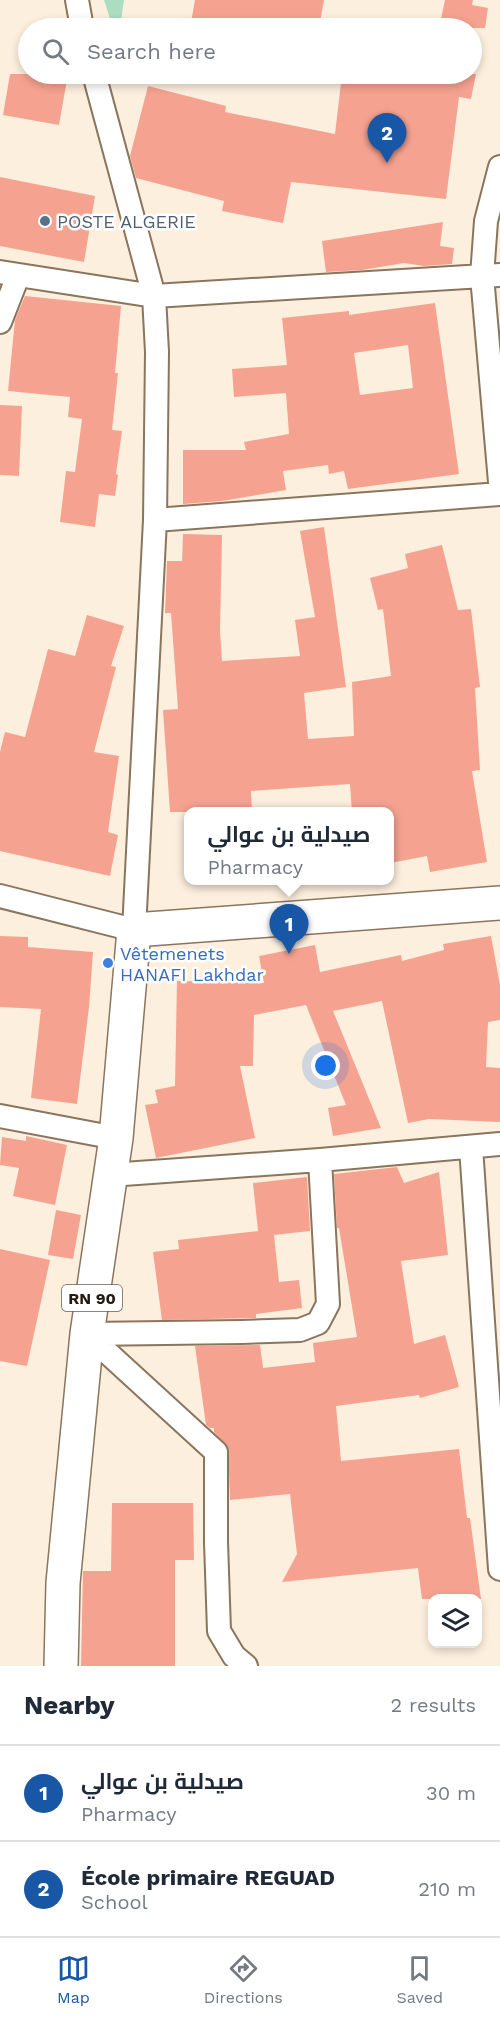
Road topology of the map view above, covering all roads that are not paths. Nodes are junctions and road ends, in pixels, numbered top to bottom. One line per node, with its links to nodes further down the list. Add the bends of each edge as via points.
1 (76, 0): 2 (street)
2 (80, 18)
3 (97, 84): 7 (street, RN 90)
4 (500, 167): 6 (street, via 486,221)
5 (9, 274): 7 (street); 8 (street)
6 (491, 275): 7 (street); 9 (street)
7 (154, 296): 11 (street, RN 90)
8 (0, 322)
9 (500, 482)
10 (500, 494): 11 (street)
11 (155, 520): 14 (street, RN 90)
12 (0, 896): 14 (street)
13 (500, 903): 14 (main road)
14 (134, 930): 16 (main road, RN 90)
15 (0, 1116): 16 (street)
16 (116, 1138): 20 (main road, RN 90)
17 (500, 1144): 18 (street)
18 (471, 1147): 19 (street); 22 (street)
19 (320, 1160): 20 (street); 21 (street, via 328,1304 318,1323 300,1330)
20 (110, 1175): 21 (main road, RN 90)
21 (87, 1334): 23 (main road, RN 90, via 63,1583); 24 (street, via 216,1452 219,1631 234,1656)
22 (500, 1569)
23 (61, 1666)
24 (246, 1666)

